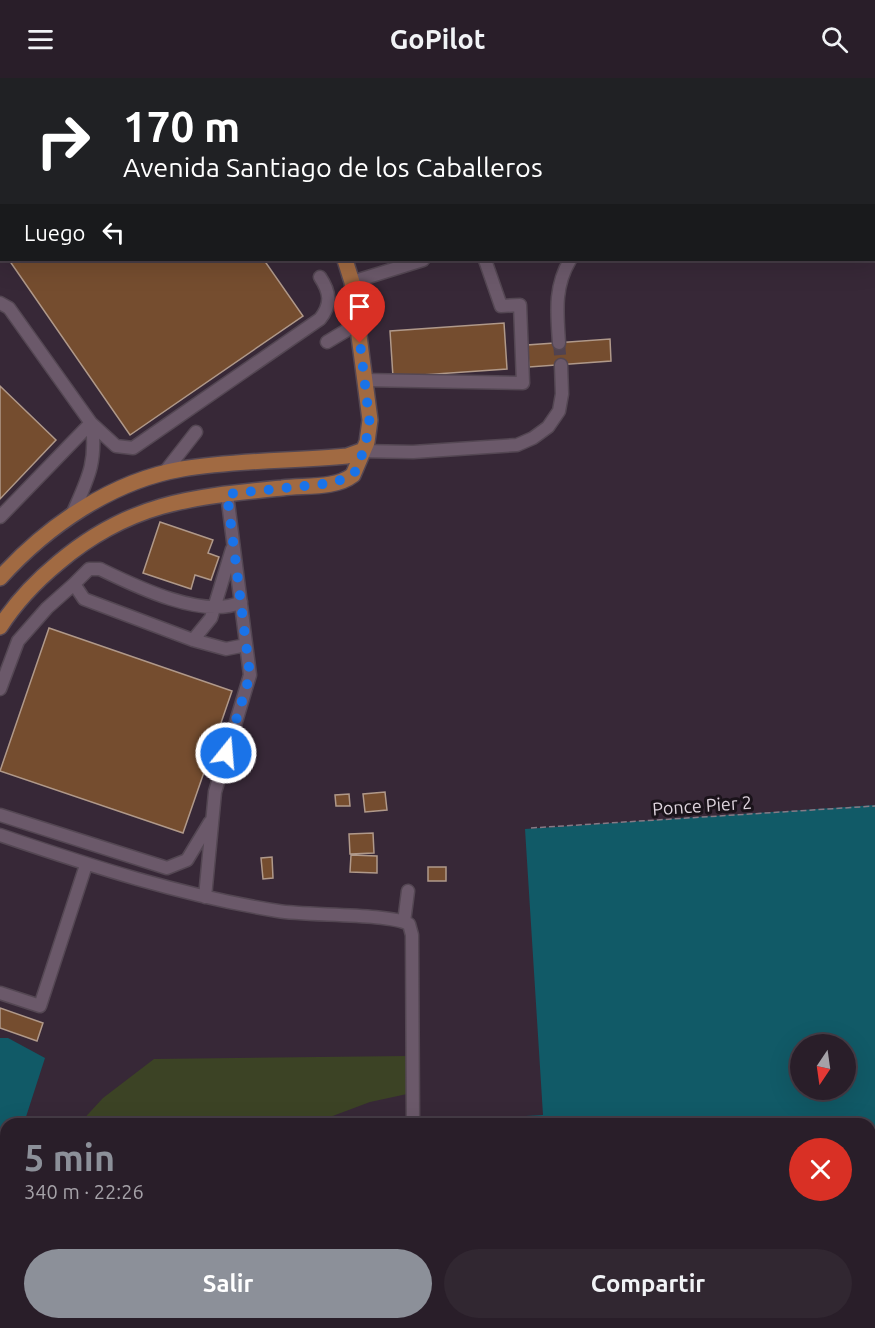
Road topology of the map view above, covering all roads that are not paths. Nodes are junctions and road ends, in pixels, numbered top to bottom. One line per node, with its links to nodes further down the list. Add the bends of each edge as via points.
1 (345, 261): 6 (main road)
2 (420, 261): 6 (street)
3 (485, 261): 12 (street, via 501,306 520,305 523,383)
4 (570, 261): 10 (street, via 556,301)
5 (320, 277): 13 (street, via 329,295 320,319 140,445 116,446)
6 (352, 282): 8 (main road)
7 (0, 303): 13 (street, via 9,308)
8 (357, 324): 9 (street); 12 (main road)
9 (327, 342)
10 (559, 343)
11 (561, 365): 15 (street, via 559,411 548,428 517,445)
12 (365, 380): 15 (main road, via 370,426)
13 (92, 423): 18 (street); 19 (street, via 92,470)
14 (196, 432): 16 (street)
15 (361, 452): 16 (main road); 17 (main road, via 357,469 345,480)
16 (164, 473): 19 (main road, via 112,492)
17 (227, 494): 20 (street); 25 (main road, via 166,503 105,528 43,575)
18 (0, 517)
19 (71, 517): 21 (main road, via 27,550)
20 (234, 545): 23 (street); 24 (street)
21 (0, 578)
22 (74, 584): 24 (street, via 89,569 100,569 189,603); 26 (street, via 84,599); 28 (street, via 18,641)
23 (241, 602): 24 (street, via 229,608); 27 (street)
24 (214, 606): 26 (street, via 211,618)
25 (0, 627)
26 (193, 640): 27 (street, via 226,649)
27 (246, 645): 30 (street, via 250,675 215,792)
28 (0, 689)
29 (0, 815): 30 (street, via 167,868 187,860)
30 (212, 818): 34 (street)
31 (0, 835): 32 (street)
32 (86, 865): 34 (street); 36 (street, via 40,1006)
33 (408, 891): 35 (street)
34 (204, 897): 35 (street, via 280,912)
35 (404, 921): 37 (street, via 412,935)
36 (0, 993)
37 (413, 1118)

